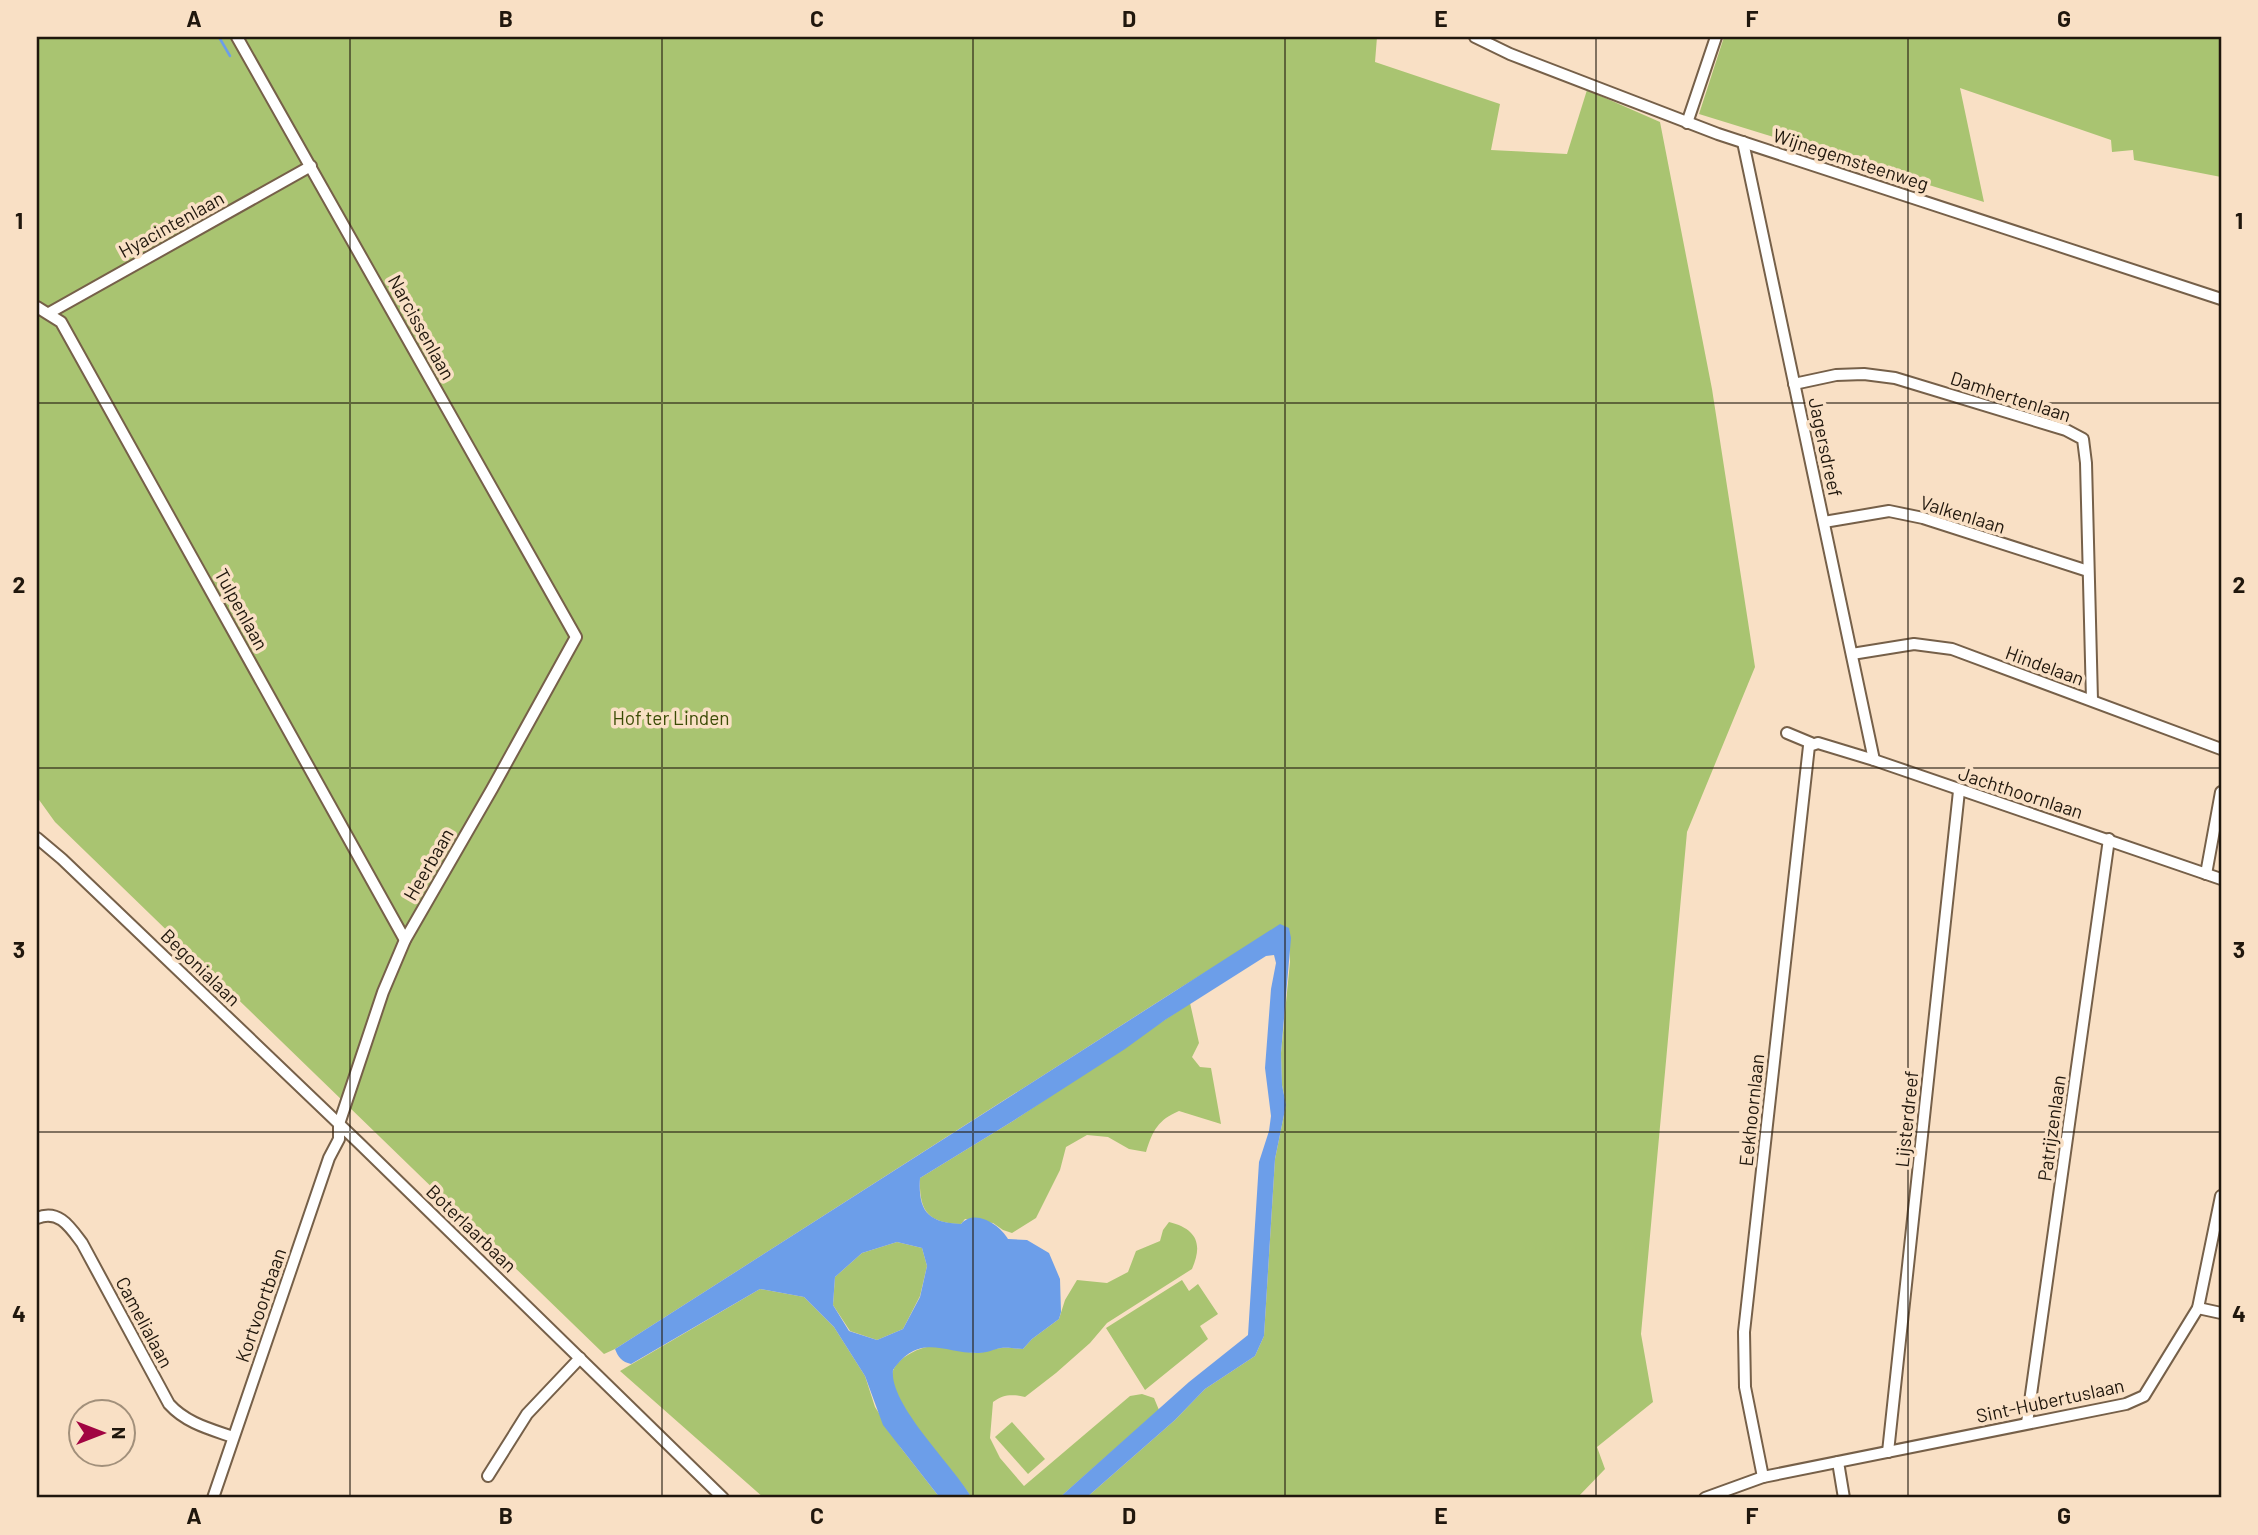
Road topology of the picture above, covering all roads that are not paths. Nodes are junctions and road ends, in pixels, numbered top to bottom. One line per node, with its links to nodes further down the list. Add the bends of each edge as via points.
1 (237, 37): 6 (street, Narcissenlaan)
2 (1475, 37): 4 (street, Wijnegemsteenweg)
3 (1716, 37): 4 (street)
4 (1688, 123): 5 (street, Wijnegemsteenweg)
5 (1743, 142): 7 (street, Wijnegemsteenweg); 10 (street, Jagersdreef)
6 (311, 166): 9 (street, Hyacintenlaan); 13 (street, Narcissenlaan)
7 (2221, 299)
8 (37, 307): 9 (street, Tulpenlaan)
9 (49, 313): 26 (street, Tulpenlaan, via 61,322)
10 (1794, 384): 11 (street, Jagersdreef); 12 (street, Damhertenlaan, via 1836,375 1895,379 2083,439)
11 (1824, 522): 12 (street, Valkenlaan, via 1889,512 1923,518); 14 (street, Jagersdreef)
12 (2088, 571): 15 (street, Damhertenlaan)
13 (576, 635): 26 (street, Heerbaan)
14 (1852, 654): 15 (street, Hindelaan, via 1913,644 1952,649); 19 (street, Jagersdreef)
15 (2092, 700): 18 (street, Hindelaan)
16 (1787, 733): 17 (street, Jachthoornlaan)
17 (1810, 745): 19 (street, Jachthoornlaan, via 1818,743); 38 (street, Eekhoornlaan, via 1744,1332 1745,1387)
18 (2221, 749)
19 (1874, 760): 20 (street, Jachthoornlaan)
20 (1959, 791): 23 (street, Jachthoornlaan); 35 (street, Lijsterdreef)
21 (2221, 792): 24 (street)
22 (37, 838): 27 (street, Begonialaan)
23 (2109, 839): 24 (street, Jachthoornlaan); 33 (street, Patrijzenlaan)
24 (2206, 874): 25 (street, Jachthoornlaan)
25 (2221, 879)
26 (405, 940): 27 (street, Heerbaan)
27 (339, 1124): 32 (street, Boterlaarbaan); 34 (street, Kortvoortbaan, via 339,1139)
28 (2221, 1196): 30 (street, Sint-Hubertuslaan)
29 (37, 1219): 34 (street, Camelialaan, via 45,1215 65,1221 82,1243 169,1405 192,1423)
30 (2198, 1308): 31 (street); 33 (street, Sint-Hubertuslaan, via 2144,1396 2126,1404)
31 (2221, 1313)
32 (580, 1358): 37 (street, via 527,1414); 40 (street, Boterlaarbaan)
33 (2026, 1423): 35 (street, Sint-Hubertuslaan)
34 (233, 1437): 39 (street, Kortvoortbaan)
35 (1888, 1452): 36 (street, Sint-Hubertuslaan)
36 (1838, 1462): 38 (street, Sint-Hubertuslaan); 42 (street)
37 (488, 1476)
38 (1763, 1477): 41 (street, Sint-Hubertuslaan)
39 (213, 1498)
40 (723, 1498)
41 (1705, 1498)
42 (1844, 1498)

